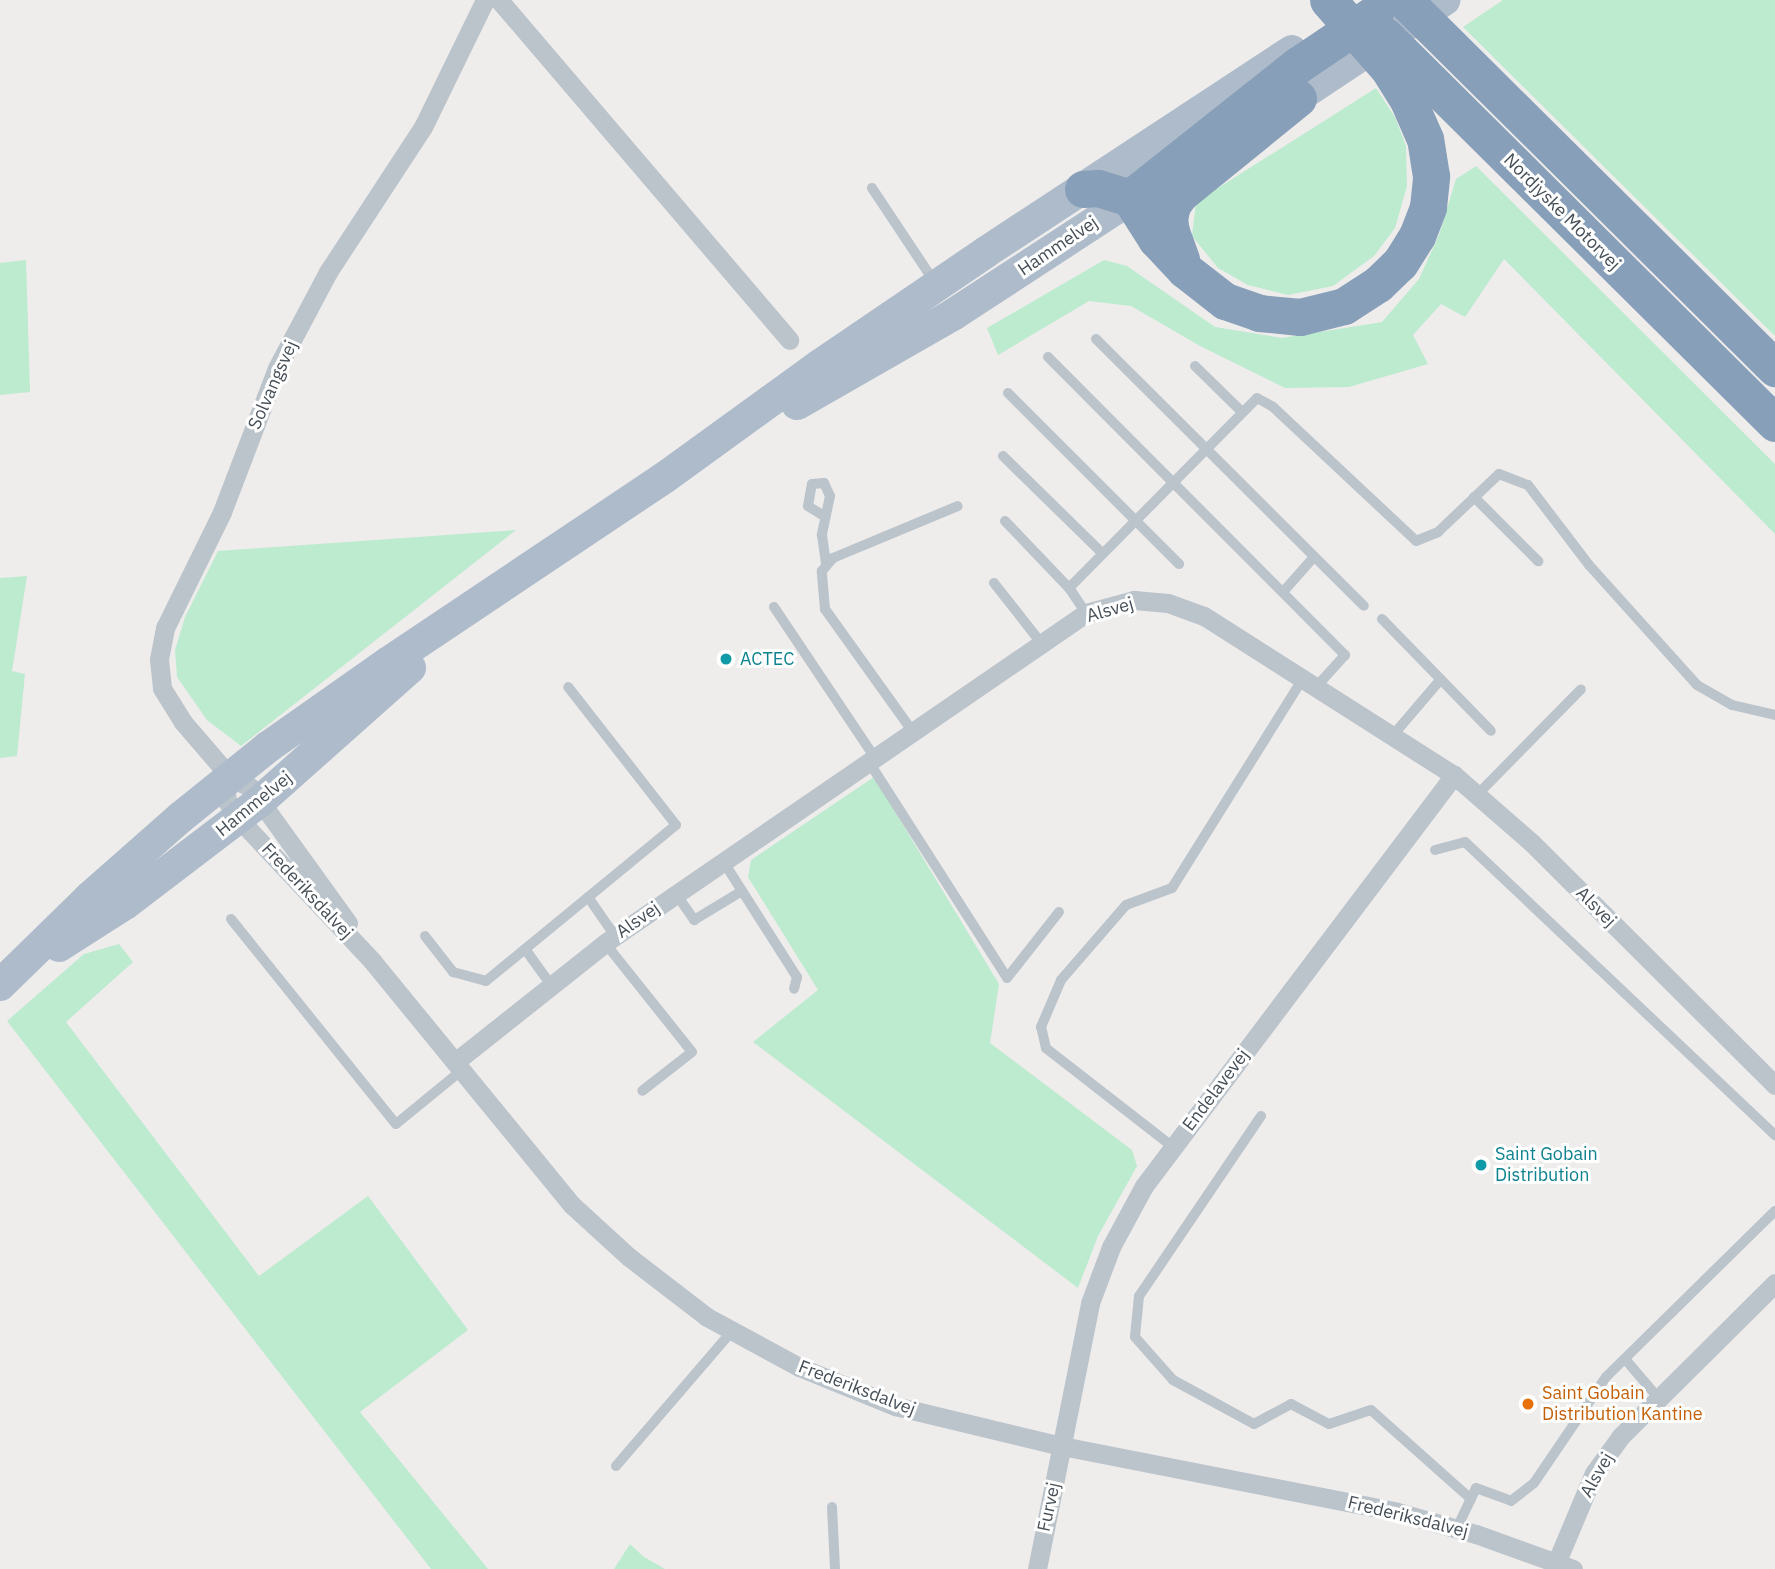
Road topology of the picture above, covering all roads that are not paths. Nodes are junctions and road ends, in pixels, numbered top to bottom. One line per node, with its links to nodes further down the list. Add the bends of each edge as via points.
1 (485, 0): 56 (street, Solvangsvej, via 423,127 328,272 277,369 222,512 165,628 159,659 162,688)
2 (499, 0): 17 (street)
3 (1328, 0): 9 (highway, via 1387,67)
4 (1349, 0): 9 (highway, Nordjyske Motorvej)
5 (1368, 0): 12 (main road, Hammelvej)
6 (1395, 0): 13 (highway, via 1298,65)
7 (1404, 0): 20 (highway)
8 (1444, 0): 10 (main road, Hammelvej)
9 (1419, 91): 14 (highway, via 1431,176 1428,207 1400,263 1378,284 1344,306 1300,317 1259,313 1226,301); 23 (highway, Nordjyske Motorvej)
10 (1298, 98): 13 (main road, Hammelvej); 14 (highway, via 1195,180 1172,205 1171,232)
11 (872, 188): 15 (lane)
12 (1083, 190): 13 (highway, via 1107,189); 15 (main road, Hammelvej)
13 (1130, 198): 14 (highway, via 1156,239); 15 (main road, Hammelvej)
14 (1185, 270)
15 (945, 300): 43 (main road, Hammelvej, via 664,478)
16 (1096, 339): 24 (lane)
17 (789, 340)
18 (1048, 357): 26 (lane)
19 (1195, 366): 22 (lane)
20 (1775, 368)
21 (1008, 393): 30 (lane)
22 (1242, 412): 24 (lane); 27 (lane, via 1257,398 1273,407 1416,541 1438,532)
23 (1775, 424)
24 (1205, 448): 26 (lane); 33 (lane)
25 (1003, 456): 32 (lane)
26 (1172, 481): 30 (lane); 39 (lane)
27 (1474, 497): 34 (lane); 50 (lane, via 1499,474 1528,485 1589,565 1697,685 1732,705)
28 (958, 506): 36 (lane, via 833,558)
29 (824, 516): 36 (lane)
30 (1135, 520): 32 (lane); 35 (lane)
31 (1005, 521): 38 (lane)
32 (1102, 553): 38 (lane)
33 (1314, 557): 39 (lane); 40 (lane)
34 (1538, 561)
35 (1179, 564)
36 (826, 565): 52 (lane, via 822,571 825,609)
37 (994, 583): 45 (lane)
38 (1069, 588): 42 (lane)
39 (1283, 592): 47 (lane, via 1345,655)
40 (1364, 606)
41 (774, 607): 54 (lane)
42 (1086, 613): 45 (street, Alsvej); 47 (street, Alsvej, via 1134,600 1168,603 1204,617)
43 (457, 618): 56 (main road, Hammelvej, via 410,668); 56 (main road, Hammelvej, via 268,747)
44 (1382, 619): 46 (lane)
45 (1042, 644): 52 (street, Alsvej)
46 (1441, 680): 51 (lane); 53 (lane)
47 (1310, 682): 53 (street, Alsvej); 78 (lane, via 1172,888 1126,905 1061,980 1041,1027 1046,1048)
48 (568, 687): 62 (lane, via 676,825)
49 (1581, 689): 57 (lane)
50 (1775, 715)
51 (1491, 731)
52 (913, 732): 54 (street, Alsvej)
53 (1394, 734): 55 (street, Alsvej)
54 (872, 760): 59 (street, Alsvej); 63 (lane, via 1007,978)
55 (1454, 775): 57 (street, Alsvej); 78 (street, Endelavevej)
56 (238, 795): 68 (main road, Hammelvej, via 125,904); 68 (main road, Hammelvej, via 181,817 89,898); 69 (street, Frederiksdalvej); 69 (street, Frederiksdalvej, via 330,894)
57 (1477, 795): 74 (street, Alsvej, via 1532,843)
58 (1435, 850): 77 (lane, via 1465,842)
59 (723, 861): 60 (lane); 61 (street, Alsvej)
60 (742, 891): 61 (lane, via 694,920); 72 (lane, via 797,977)
61 (676, 894): 66 (street, Alsvej)
62 (588, 897): 66 (lane); 67 (lane)
63 (1059, 912)
64 (231, 919): 73 (lane, via 396,1124)
65 (425, 936): 67 (lane, via 453,972 486,981)
66 (610, 939): 71 (street, Alsvej); 75 (lane, via 692,1052)
67 (525, 949): 71 (lane)
68 (29, 960): 70 (main road, Hammelvej)
69 (373, 962): 73 (street, Frederiksdalvej)
70 (0, 985)
71 (551, 985): 73 (street, Alsvej)
72 (794, 989)
73 (458, 1066): 81 (street, Frederiksdalvej, via 572,1205 629,1257 707,1317)
74 (1775, 1085)
75 (642, 1091)
76 (1261, 1116): 86 (lane, via 1139,1296 1135,1337 1173,1380 1254,1424 1291,1404 1329,1424 1371,1410)
77 (1775, 1135)
78 (1173, 1147): 84 (street, Endelavevej, via 1144,1186 1111,1247 1090,1303)
79 (1775, 1212): 82 (lane)
80 (1772, 1293): 83 (street, Alsvej)
81 (733, 1331): 84 (street, Frederiksdalvej, via 799,1367 895,1406); 85 (lane)
82 (1625, 1359): 83 (lane); 86 (lane, via 1606,1377 1534,1483 1511,1501 1476,1488)
83 (1659, 1399): 89 (street, Alsvej, via 1621,1436 1594,1473)
84 (1062, 1446): 88 (street, Frederiksdalvej); 91 (street, Furvej)
85 (616, 1466)
86 (1471, 1499): 88 (lane)
87 (832, 1507): 90 (lane)
88 (1457, 1528): 89 (street, Frederiksdalvej)
89 (1565, 1565)
90 (835, 1569)
91 (1037, 1569)

